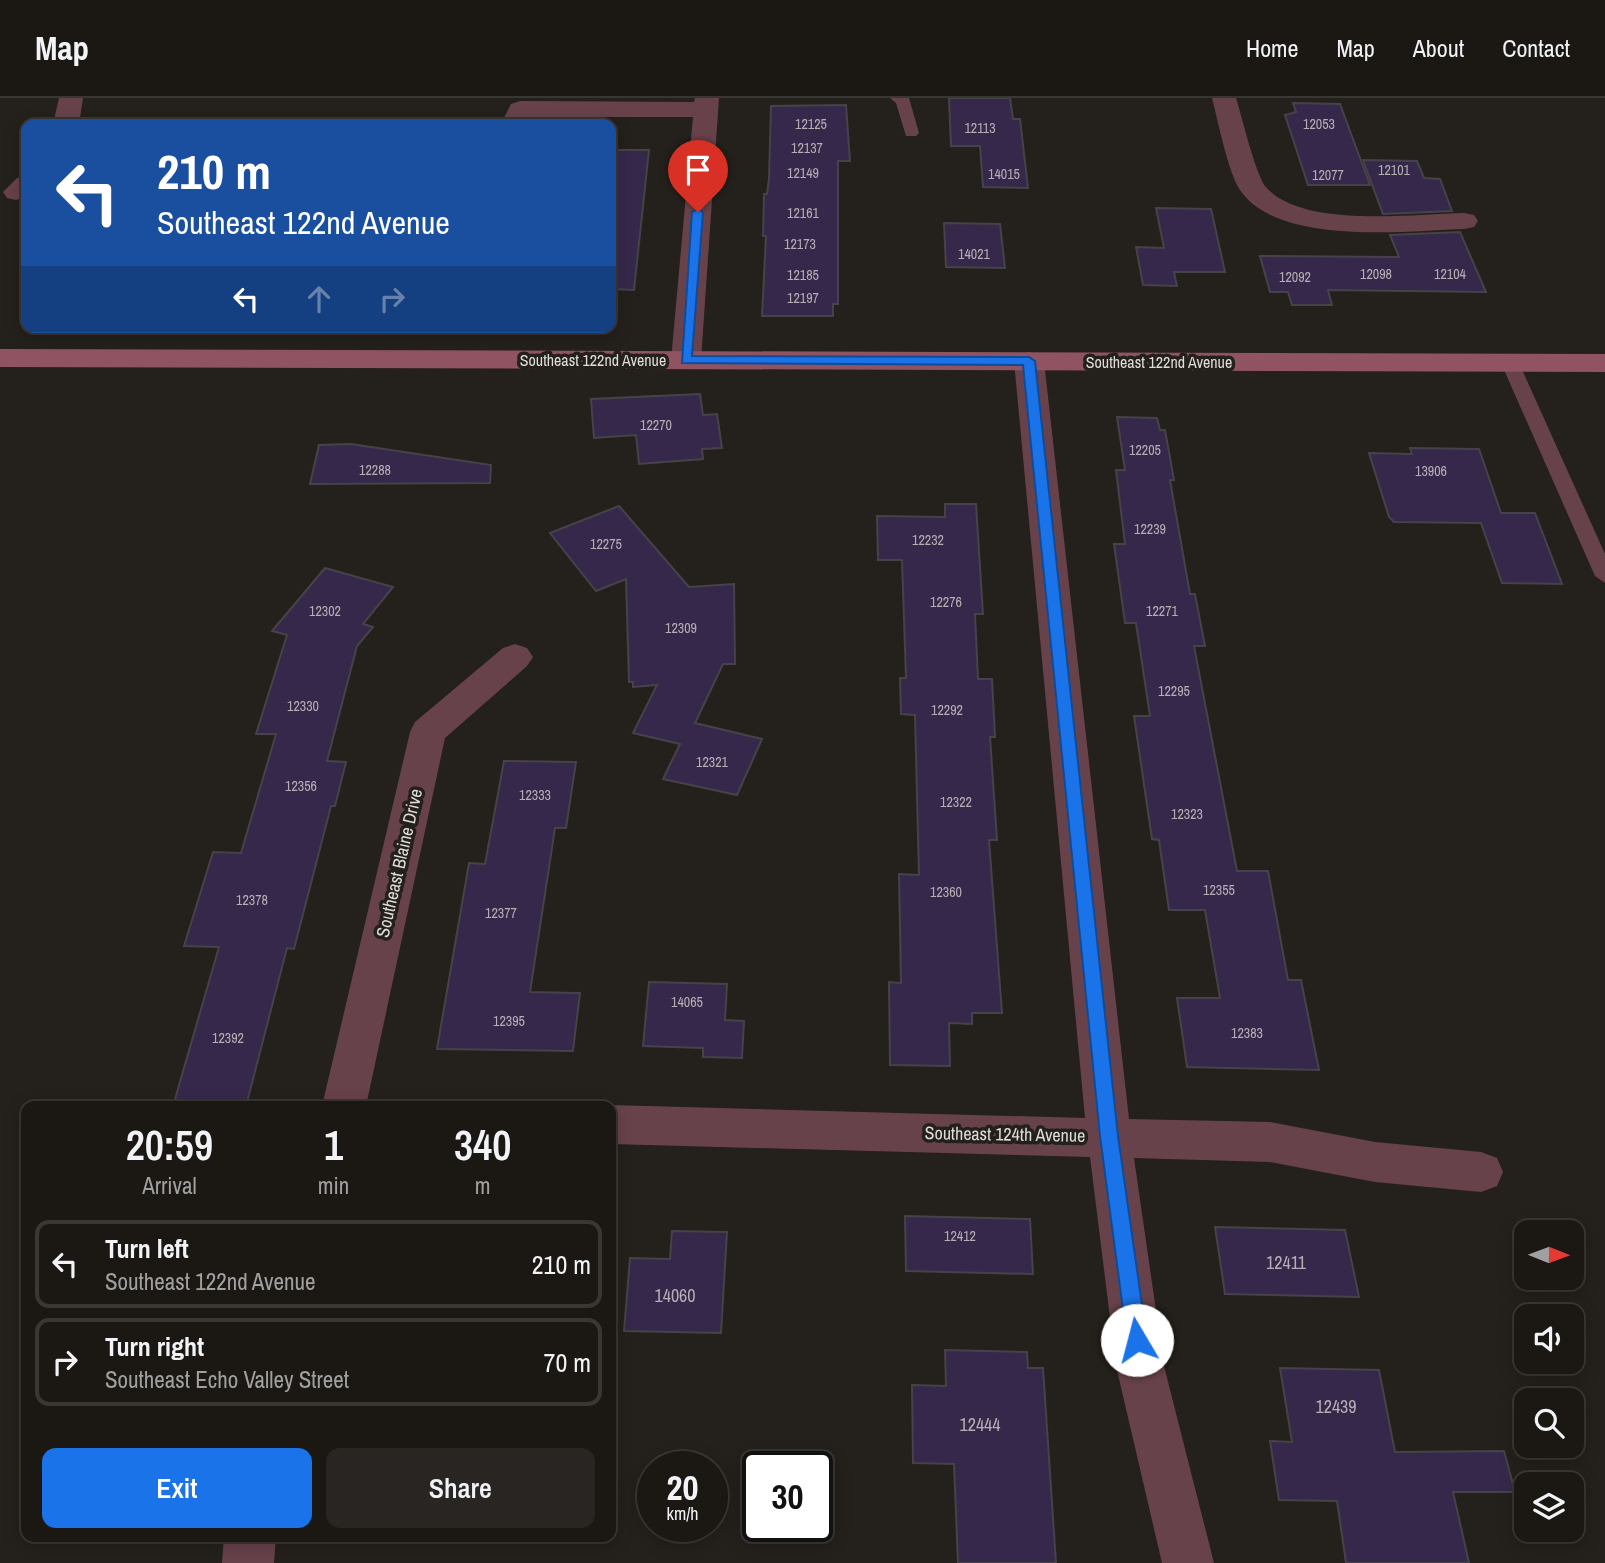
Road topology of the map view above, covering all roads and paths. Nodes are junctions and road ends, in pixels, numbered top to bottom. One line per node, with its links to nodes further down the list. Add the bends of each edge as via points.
1 (71, 98): 6 (street)
2 (898, 98): 7 (lane, via 903,100)
3 (1224, 98): 8 (street, via 1251,187 1279,210 1327,221)
4 (706, 104): 5 (street); 10 (street)
5 (517, 117)
6 (67, 119)
7 (911, 133)
8 (1464, 222)
9 (0, 358): 10 (main road, Southeast 122nd Avenue)
10 (686, 360): 11 (main road, Southeast 122nd Avenue)
11 (1029, 361): 12 (main road, Southeast 122nd Avenue); 18 (street)
12 (1510, 363): 13 (main road, Southeast 122nd Avenue); 14 (lane)
13 (1605, 363)
14 (1605, 576)
15 (515, 657): 16 (street, Southeast Blaine Drive, via 428,732)
16 (345, 1101)
17 (616, 1125): 18 (street, Southeast 124th Avenue)
18 (1109, 1136): 19 (street, Southeast 124th Avenue, via 1270,1142 1375,1162); 22 (street, via 1140,1366)
19 (1481, 1172)
20 (250, 1542): 21 (street)
21 (248, 1563)
22 (1188, 1563)

